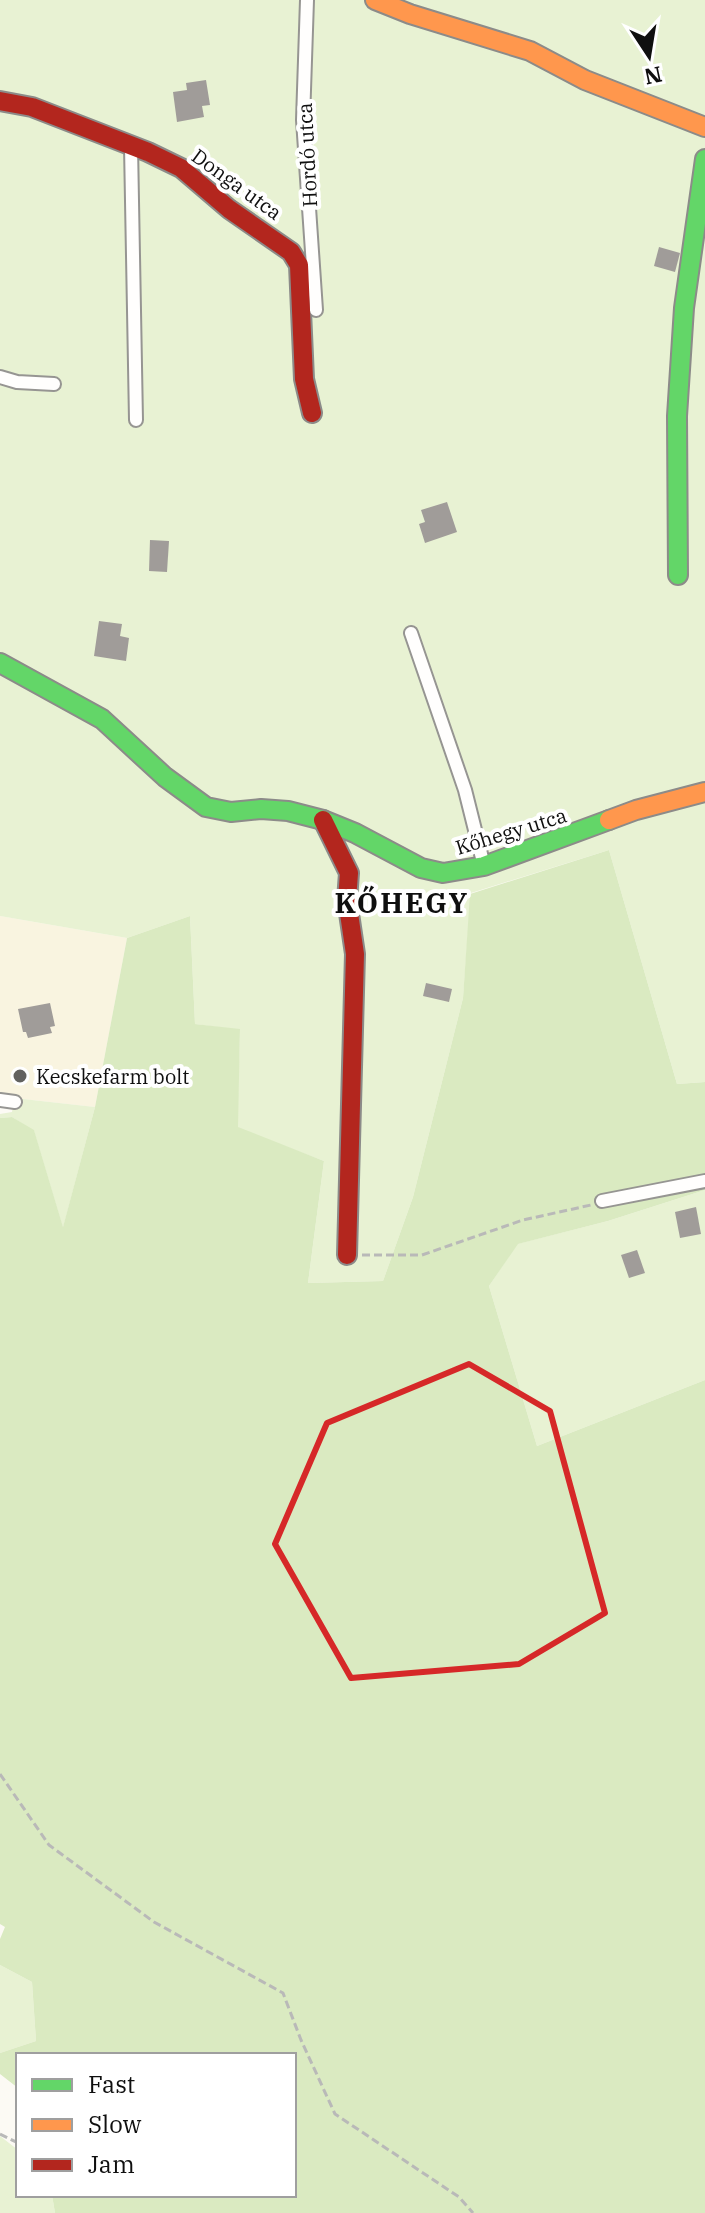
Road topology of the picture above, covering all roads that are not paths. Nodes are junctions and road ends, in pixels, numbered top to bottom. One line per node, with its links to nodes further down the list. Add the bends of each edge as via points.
1 (307, 0): 7 (street, Hordó utca, via 303,120 313,239)
2 (375, 0): 4 (street, via 530,51 585,80)
3 (0, 101): 5 (street, Donga utca, via 32,107)
4 (705, 127)
5 (131, 146): 7 (street, Donga utca, via 181,168 291,252); 12 (street)
6 (705, 159): 13 (street, via 684,308 677,416)
7 (307, 281): 8 (street, Hordó utca); 11 (street, Donga utca, via 304,379)
8 (316, 310)
9 (0, 377): 10 (street)
10 (54, 384)
11 (312, 413)
12 (136, 420)
13 (678, 575)
14 (411, 633): 18 (street, via 465,790)
15 (0, 663): 17 (street, Kőhegy utca, via 102,719 206,807 288,811)
16 (705, 792): 18 (street, Kőhegy utca, via 636,810)
17 (323, 820): 18 (street, Kőhegy utca, via 421,868 443,873); 23 (street, via 349,873 355,954)
18 (484, 866)
19 (0, 1100): 20 (street)
20 (15, 1102)
21 (705, 1181): 22 (street)
22 (602, 1201)
23 (347, 1255)

